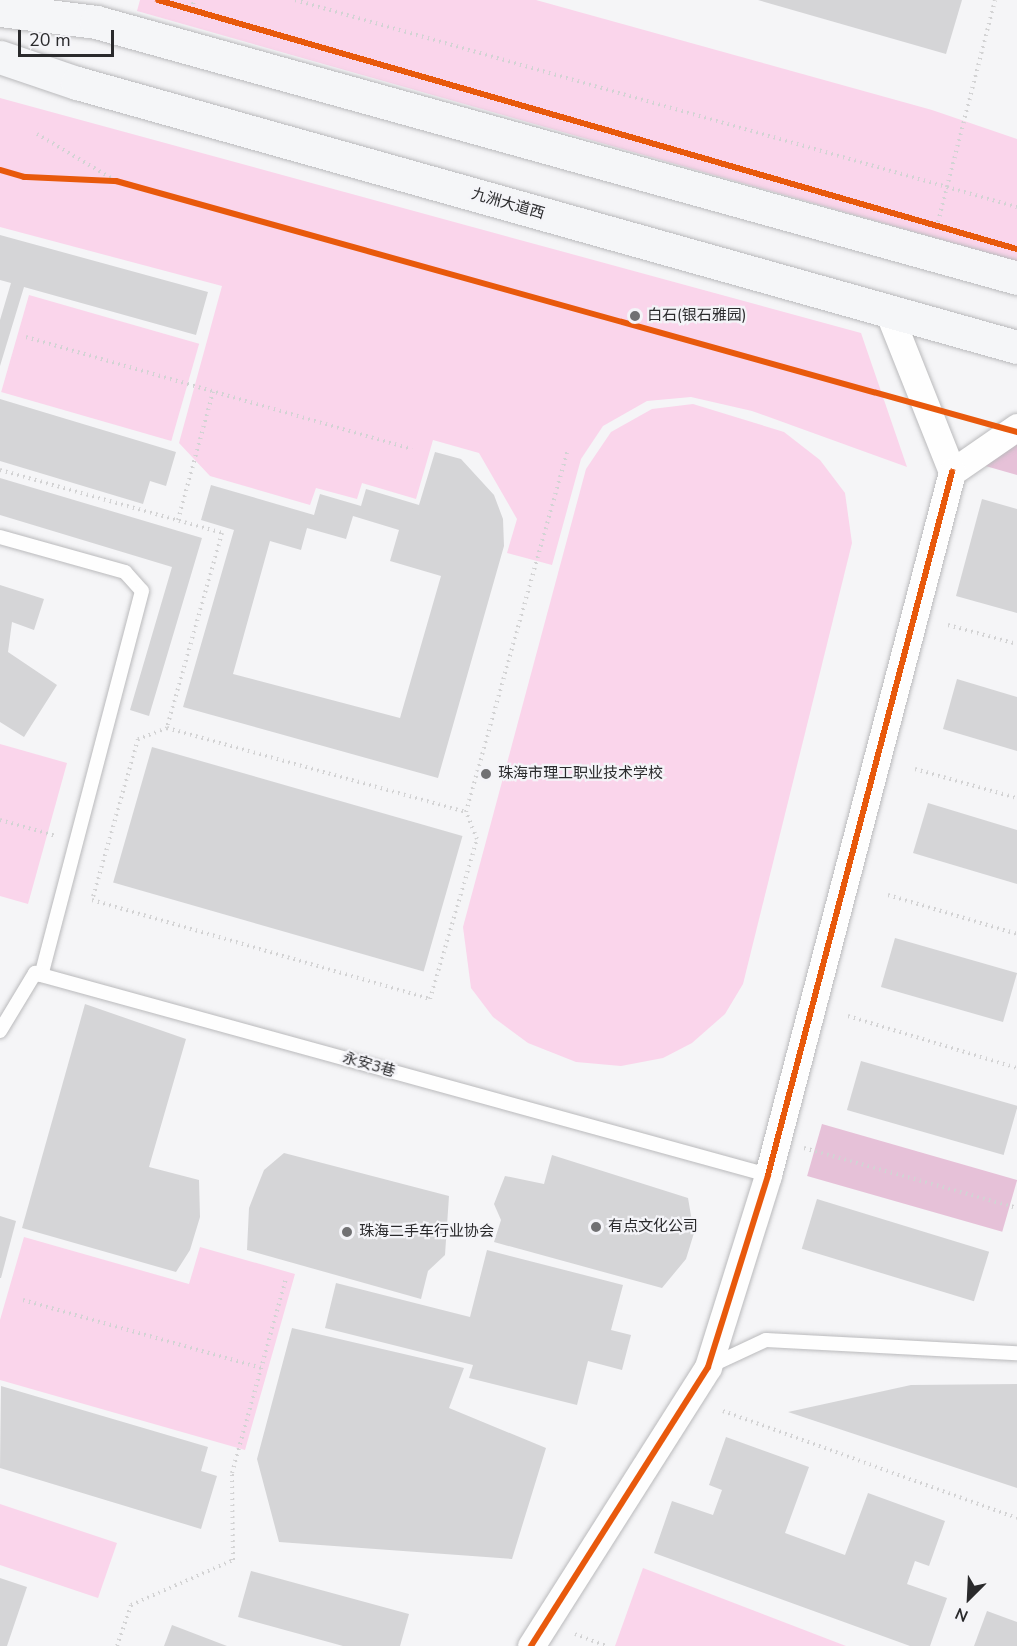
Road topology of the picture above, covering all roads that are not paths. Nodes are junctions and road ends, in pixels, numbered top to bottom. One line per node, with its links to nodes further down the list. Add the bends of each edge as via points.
1 (33, 0): 3 (main road)
2 (0, 10): 3 (main road)
3 (96, 22): 7 (main road)
4 (0, 57): 6 (main road, 九洲大道西)
5 (0, 68): 6 (main road)
6 (77, 83): 8 (main road, 九洲大道西)
7 (1017, 278)
8 (888, 311): 9 (main road, 九洲大道西); 11 (street)
9 (1017, 347)
10 (1017, 427): 11 (street)
11 (952, 472): 15 (street)
12 (0, 537): 13 (lane, via 125,572 142,591)
13 (41, 975): 14 (lane, via 35,973); 15 (lane, 永安3巷)
14 (0, 1031)
15 (768, 1175): 17 (street)
16 (1017, 1353): 17 (lane, via 766,1340)
17 (708, 1367): 18 (street)
18 (531, 1646)

